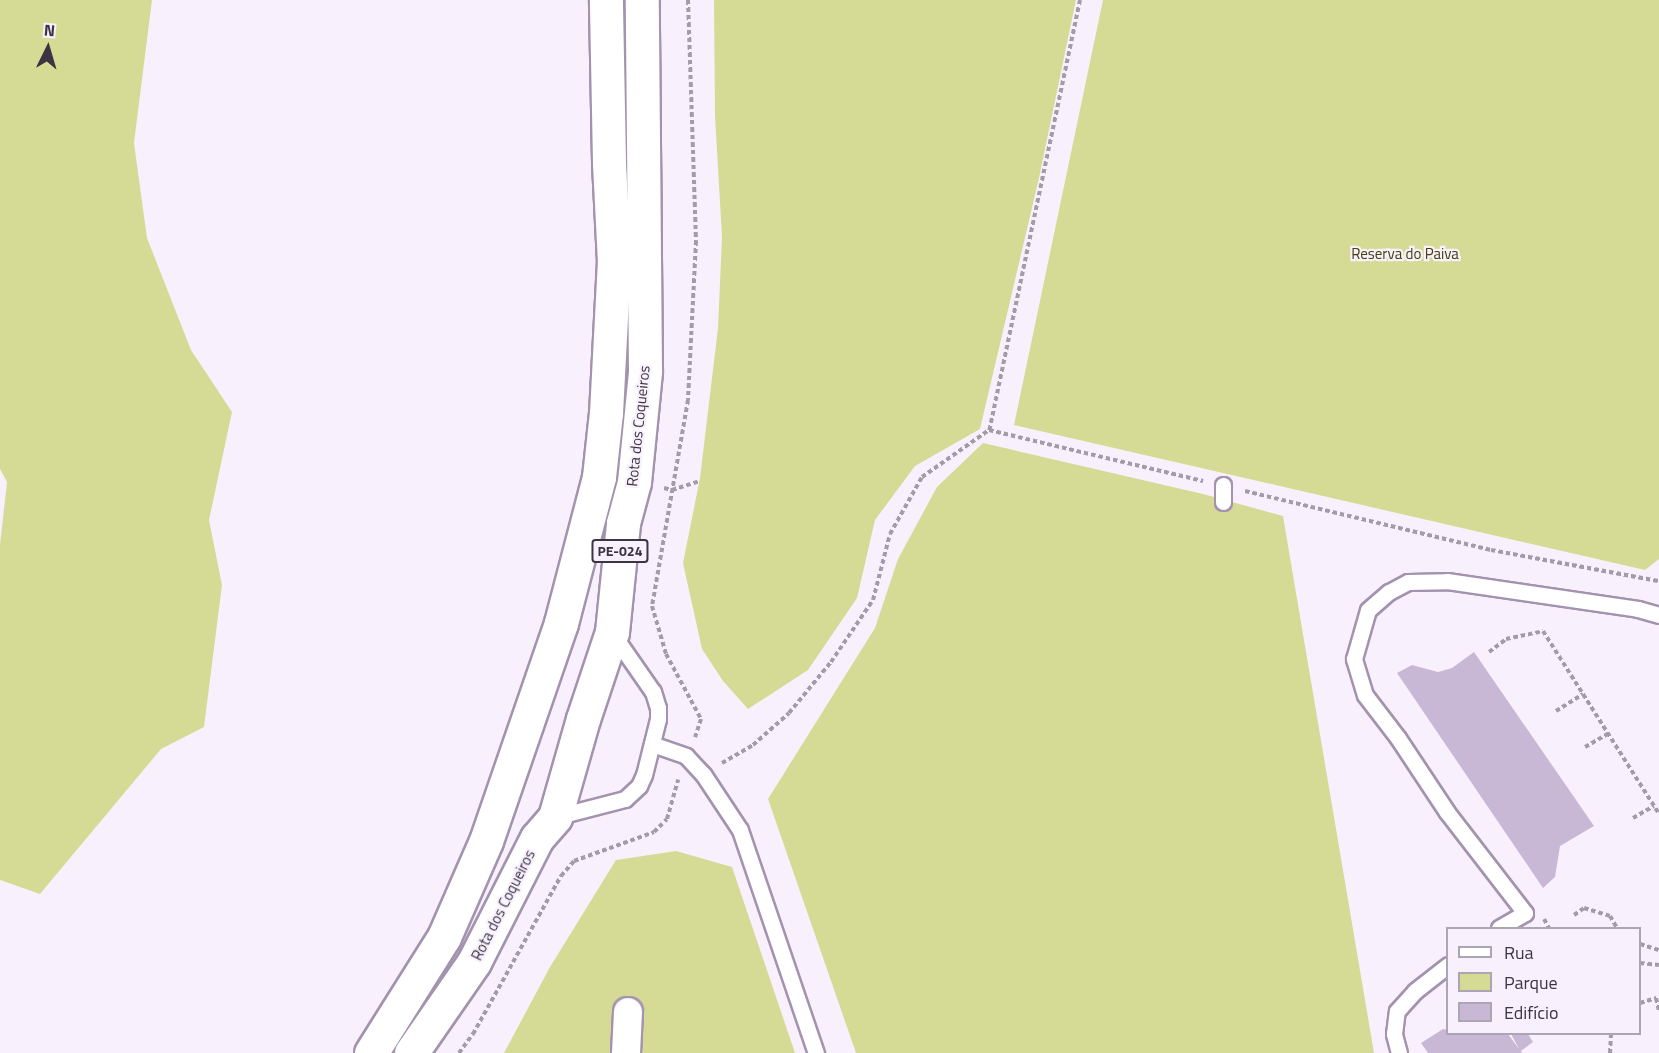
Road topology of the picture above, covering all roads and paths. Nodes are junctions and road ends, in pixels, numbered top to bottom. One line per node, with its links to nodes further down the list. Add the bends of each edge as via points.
1 (606, 0): 33 (main road, PE-024, via 614,262 599,477 561,623 486,841 444,936)
2 (642, 0): 9 (main road, Rota dos Coqueiros / PE-024, via 645,371 634,482 623,524)
3 (1080, 0): 4 (path)
4 (989, 430): 5 (path); 16 (path, via 922,477 890,534 873,600 831,662 789,713 753,745)
5 (1223, 485): 6 (lane); 7 (path, via 1491,550)
6 (1223, 502)
7 (1659, 580)
8 (1659, 615): 22 (lane, via 1447,581 1408,582 1368,610 1354,659 1365,695 1447,812 1525,913)
9 (612, 632): 14 (lane, via 653,692 658,719); 19 (main road, Rota dos Coqueiros / PE-024)
10 (1490, 652): 11 (path, via 1506,639 1543,631)
11 (1583, 694): 12 (path); 13 (path)
12 (1556, 711)
13 (1609, 733): 15 (path); 17 (path)
14 (652, 744): 16 (lane, via 686,756); 19 (lane, via 639,786 625,799)
15 (1586, 747)
16 (703, 774): 36 (lane, via 741,830)
17 (1654, 806): 18 (path); 20 (path)
18 (1659, 814)
19 (555, 817): 34 (main road, Rota dos Coqueiros / PE-024, via 537,838 474,962)
20 (1634, 818)
21 (1574, 915): 23 (path, via 1584,908 1610,916)
22 (1501, 927)
23 (1616, 927)
24 (1641, 944): 25 (path)
25 (1659, 950)
26 (1641, 963): 27 (path)
27 (1659, 965)
28 (1446, 967): 37 (lane, via 1397,1011 1394,1034)
29 (1641, 1003): 30 (path, via 1656,998)
30 (1659, 1011)
31 (628, 1012): 35 (street)
32 (1611, 1035): 38 (path)
33 (371, 1053)
34 (411, 1053)
35 (626, 1053)
36 (816, 1053)
37 (1400, 1053)
38 (1610, 1053)

